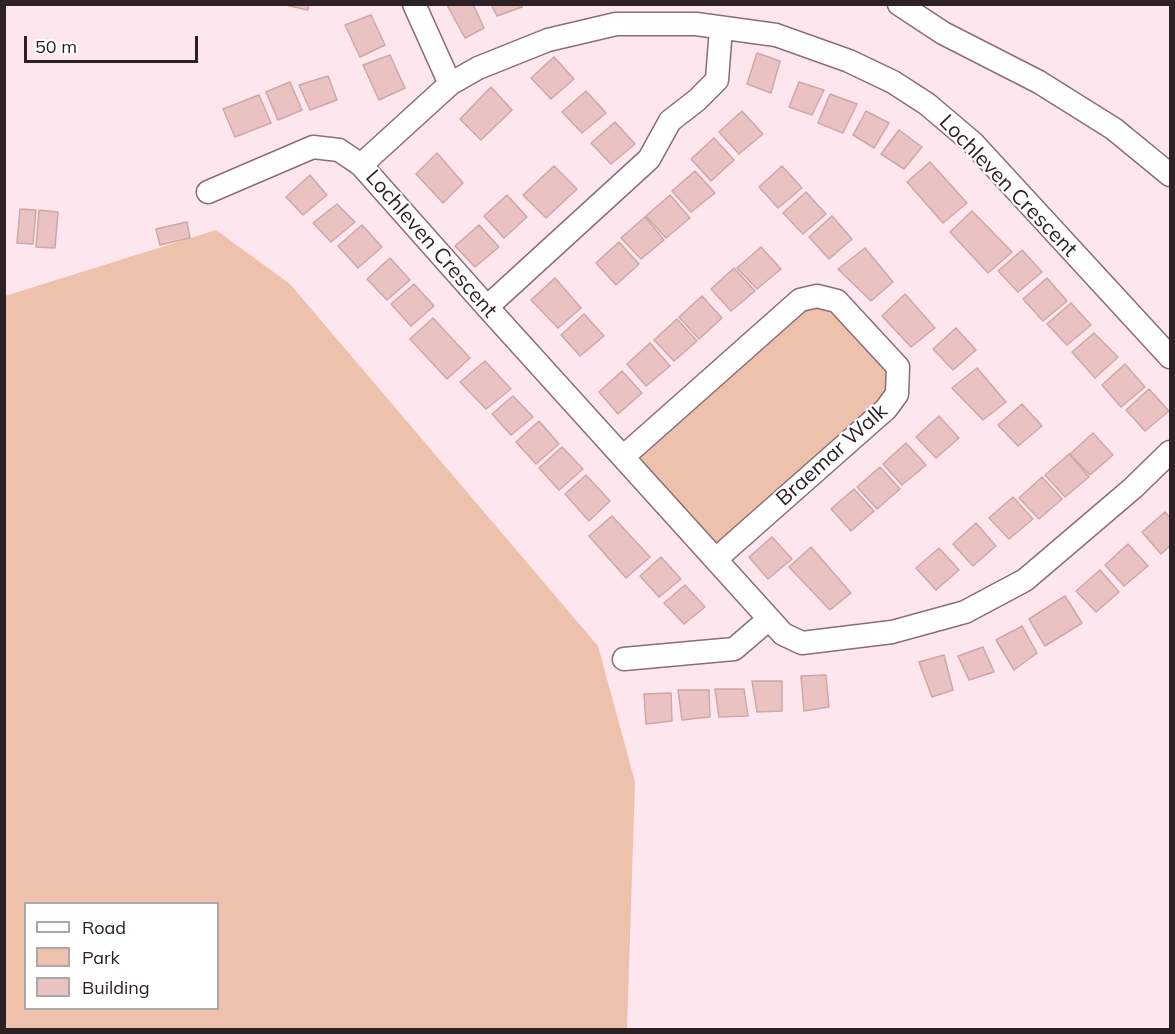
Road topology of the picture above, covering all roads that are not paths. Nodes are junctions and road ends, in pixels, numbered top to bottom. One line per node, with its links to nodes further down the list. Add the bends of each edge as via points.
1 (414, 4): 4 (street)
2 (899, 4): 6 (street, via 1114,129)
3 (721, 28): 4 (street, Lochleven Crescent, via 696,24 616,24 548,40 478,68); 8 (street, via 717,80 670,121 649,159); 9 (street, Lochleven Crescent, via 776,35 849,61 927,104 973,143)
4 (450, 84): 5 (street, Lochleven Crescent)
5 (361, 165): 7 (street, via 339,150 312,147); 8 (street, Lochleven Crescent)
6 (1170, 175)
7 (207, 192)
8 (487, 308): 11 (street, Lochleven Crescent)
9 (1170, 357)
10 (1170, 452): 13 (street, Lochleven Crescent, via 1025,580 965,612 892,632 802,643 783,634)
11 (623, 457): 12 (street, Lochleven Crescent); 12 (street, Braemar Walk, via 800,300 817,296 837,300 867,332 898,367 897,394 886,409)
12 (716, 559): 13 (street, Lochleven Crescent)
13 (769, 619): 14 (street, via 734,649)
14 (624, 659)

